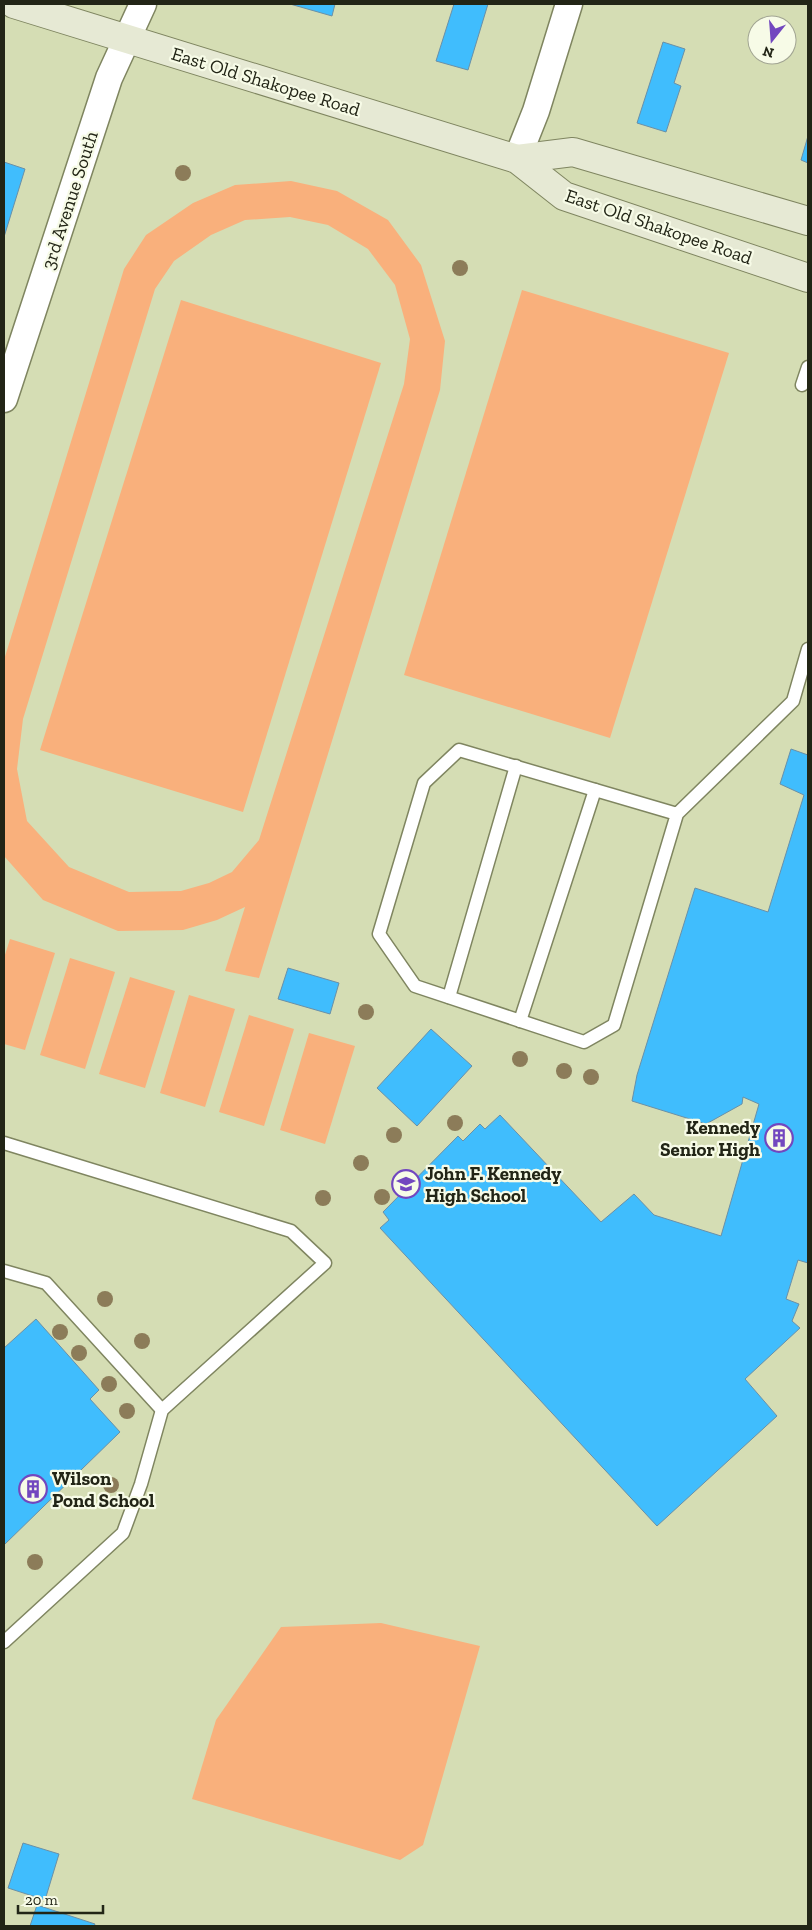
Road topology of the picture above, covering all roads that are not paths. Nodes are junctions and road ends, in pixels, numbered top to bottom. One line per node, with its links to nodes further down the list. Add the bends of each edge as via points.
1 (14, 4): 4 (main road, East Old Shakopee Road)
2 (143, 4): 4 (street, 3rd Avenue South)
3 (570, 4): 5 (street)
4 (128, 39): 5 (main road, East Old Shakopee Road); 10 (street, 3rd Avenue South, via 109,78)
5 (517, 159): 6 (main road, East Old Shakopee Road, via 573,152); 7 (main road, East Old Shakopee Road, via 564,196)
6 (808, 221)
7 (808, 278)
8 (808, 367): 9 (lane)
9 (802, 385)
10 (4, 397)
11 (808, 649): 14 (lane, via 793,701)
12 (516, 766): 13 (lane); 15 (lane); 15 (lane, via 459,750 424,783 379,934 415,986)
13 (595, 790): 14 (lane); 16 (lane)
14 (677, 814): 16 (lane, via 614,1025 584,1042)
15 (450, 998): 16 (lane)
16 (520, 1021)
17 (4, 1143): 19 (lane, via 291,1231 325,1263)
18 (4, 1271): 19 (lane, via 46,1283)
19 (162, 1410): 20 (lane, via 123,1533)
20 (4, 1642)

